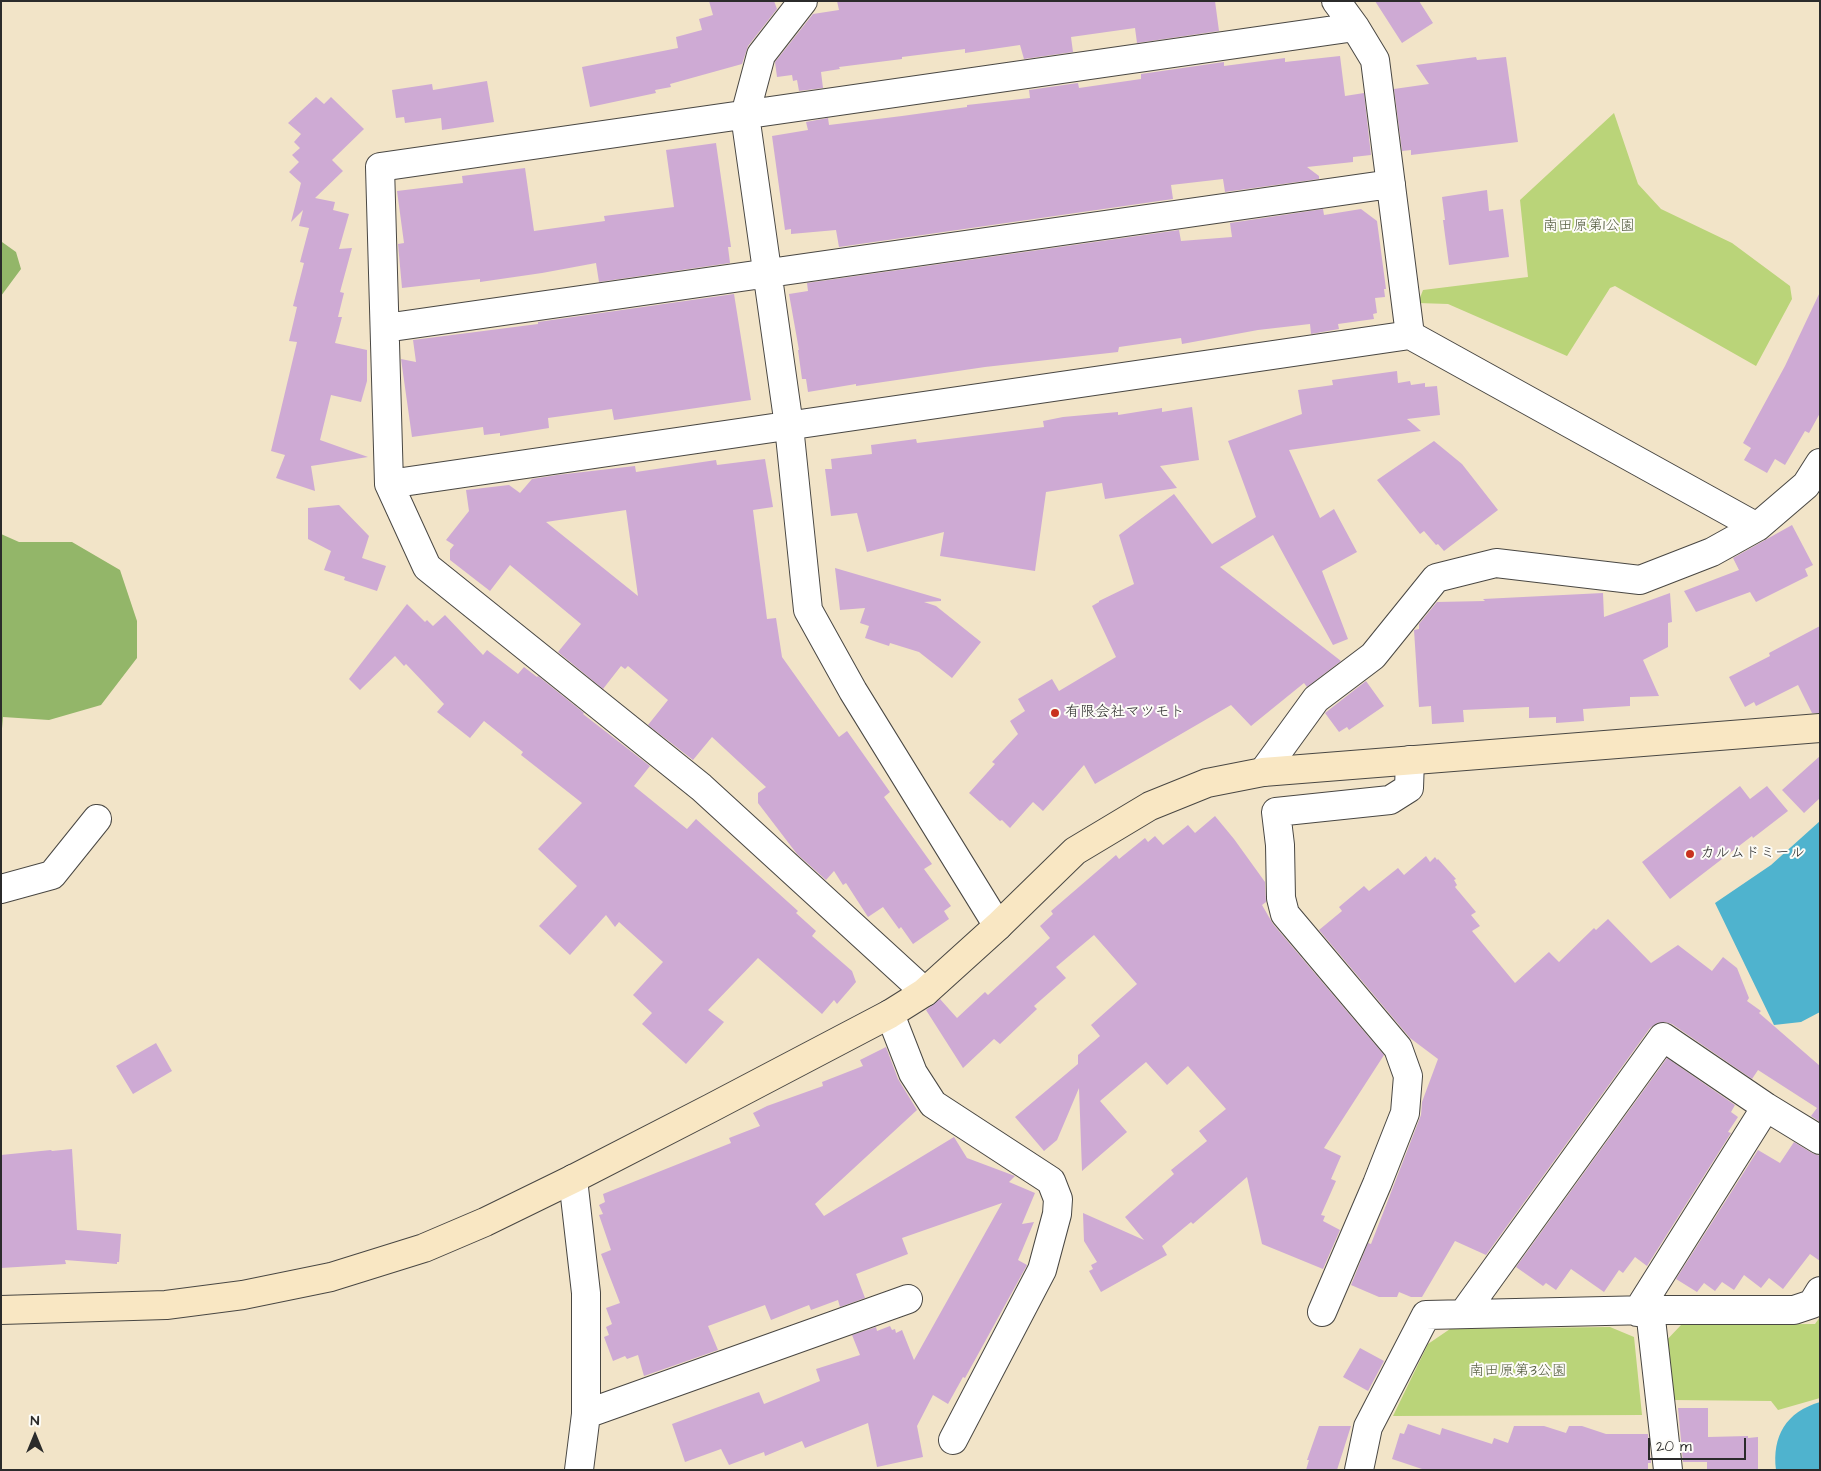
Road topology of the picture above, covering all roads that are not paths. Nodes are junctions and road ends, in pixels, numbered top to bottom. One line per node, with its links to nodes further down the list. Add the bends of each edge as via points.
1 (803, 1): 4 (street, via 761,55)
2 (1336, 1): 3 (street)
3 (1355, 27): 4 (street); 5 (street, via 1375,60)
4 (745, 115): 6 (street); 7 (street, via 380,168)
5 (1391, 184): 6 (street); 8 (street)
6 (767, 272): 7 (street); 9 (street)
7 (385, 328): 11 (street)
8 (1410, 335): 9 (street); 12 (street)
9 (789, 426): 11 (street); 18 (street, via 808,610 853,691)
10 (1820, 463): 12 (street, via 1806,485)
11 (389, 484): 19 (street, via 427,568 701,787)
12 (1757, 527): 15 (street, via 1712,552 1640,580 1496,563 1436,578 1373,656 1316,699)
13 (1820, 728): 14 (street)
14 (1410, 760): 15 (street); 28 (street, via 1409,788 1390,800 1276,812 1281,898 1285,914 1398,1048 1408,1076 1405,1113)
15 (1263, 772): 18 (street, via 1207,782 1150,806 1075,851)
16 (97, 819): 17 (street, via 52,875)
17 (1, 889)
18 (998, 926): 19 (street)
19 (926, 992): 20 (street)
20 (890, 1014): 23 (street); 31 (street, via 913,1073 933,1104 1051,1182 1058,1199 1042,1270)
21 (1766, 1107): 22 (street); 27 (street); 29 (street, via 1663,1037)
22 (1820, 1140)
23 (573, 1179): 26 (street, via 424,1248 331,1277 243,1295 166,1305); 30 (street, via 586,1293)
24 (1820, 1291): 27 (street, via 1812,1304 1794,1310)
25 (908, 1299): 30 (street)
26 (1, 1310)
27 (1643, 1311): 29 (street); 34 (street)
28 (1322, 1312)
29 (1463, 1314): 33 (street, via 1426,1315 1368,1427)
30 (586, 1414): 32 (street)
31 (952, 1440)
32 (579, 1470)
33 (1359, 1470)
34 (1668, 1470)

